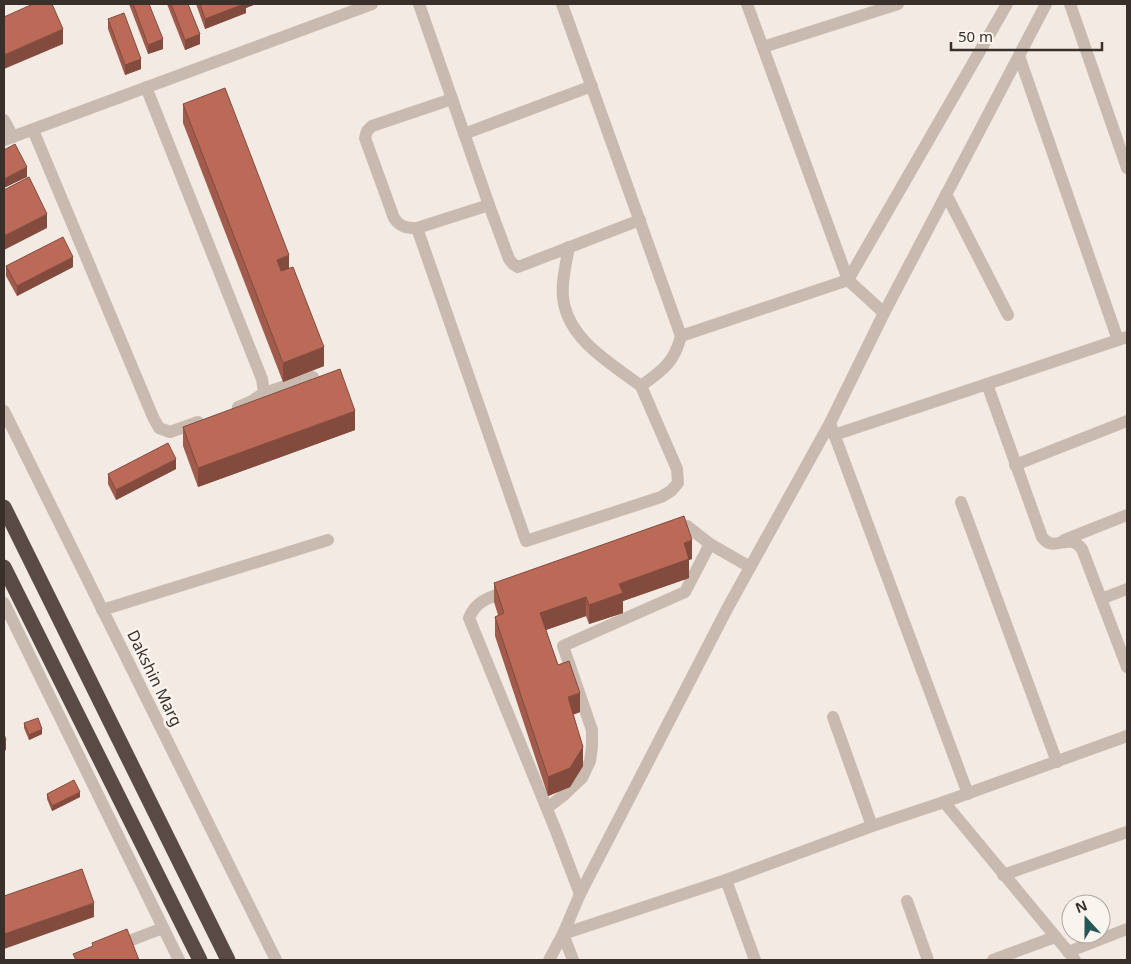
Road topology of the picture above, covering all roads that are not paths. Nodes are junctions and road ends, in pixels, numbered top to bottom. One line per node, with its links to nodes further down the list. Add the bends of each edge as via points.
1 (372, 4): 12 (street)
2 (419, 4): 13 (street)
3 (562, 4): 11 (street)
4 (747, 4): 9 (street)
5 (898, 4): 9 (street)
6 (1007, 4): 24 (street)
7 (1046, 4): 10 (street)
8 (1070, 4): 18 (street)
9 (763, 47): 24 (street)
10 (1019, 56): 19 (street); 28 (street)
11 (592, 86): 16 (street); 21 (street)
12 (146, 87): 15 (street); 32 (street, via 262,378)
13 (452, 99): 16 (street); 22 (street, via 372,126 365,138 394,218 404,228)
14 (4, 120): 17 (street)
15 (33, 130): 17 (street); 35 (street, via 152,417 159,428 170,432)
16 (464, 134): 20 (street)
17 (8, 138)
18 (1127, 168)
19 (946, 194): 25 (street); 26 (street)
20 (490, 205): 22 (street); 23 (street, via 509,259 518,267)
21 (640, 220): 23 (street); 27 (street)
22 (417, 228): 31 (street, via 526,541 661,496 678,483 677,469)
23 (570, 247): 31 (street, via 564,274 563,303 570,322 589,346)
24 (848, 280): 25 (street); 27 (street)
25 (884, 313): 37 (street)
26 (1008, 315)
27 (681, 336): 31 (street, via 676,353 665,368)
28 (1123, 338): 30 (street)
29 (313, 376): 32 (street)
30 (987, 384): 37 (street); 38 (street)
31 (641, 386)
32 (264, 393): 34 (street, via 252,402)
33 (4, 411): 52 (street, Dakshin Marg)
34 (226, 411)
35 (209, 418)
36 (1127, 421): 38 (street)
37 (832, 429): 47 (street); 57 (street)
38 (1015, 465): 45 (street, via 1042,537)
39 (961, 502): 56 (street)
40 (4, 507): 74 (highway)
41 (1127, 515): 45 (street)
42 (660, 536): 44 (street, via 687,526)
43 (328, 540): 52 (street)
44 (710, 544): 47 (street); 59 (street, via 685,592 562,646 592,730 592,746 590,761 582,778)
45 (1052, 544): 50 (street, via 1077,543)
46 (4, 567): 73 (highway)
47 (750, 567): 64 (street)
48 (516, 588): 59 (street, via 473,608 469,618)
49 (1127, 589): 50 (street)
50 (1100, 599): 53 (street)
51 (4, 602): 66 (street)
52 (102, 610): 75 (street, Dakshin Marg)
53 (1127, 667)
54 (833, 717): 60 (street)
55 (1127, 736): 56 (street)
56 (1057, 762): 57 (street)
57 (968, 794): 58 (street)
58 (944, 802): 60 (street); 62 (street)
59 (547, 808): 64 (street)
60 (872, 826): 63 (street)
61 (1127, 832): 62 (street)
62 (1003, 875): 69 (street)
63 (726, 880): 68 (street); 78 (street)
64 (580, 894): 68 (street)
65 (907, 901): 79 (street)
66 (163, 928): 70 (street); 72 (street)
67 (1127, 929): 71 (street)
68 (563, 934): 76 (street); 77 (street)
69 (1055, 937): 71 (street); 80 (street)
70 (104, 950)
71 (1072, 956)
72 (179, 960)
73 (200, 960)
74 (228, 960)
75 (276, 960)
76 (549, 960)
77 (573, 960)
78 (755, 960)
79 (928, 960)
80 (993, 960)

